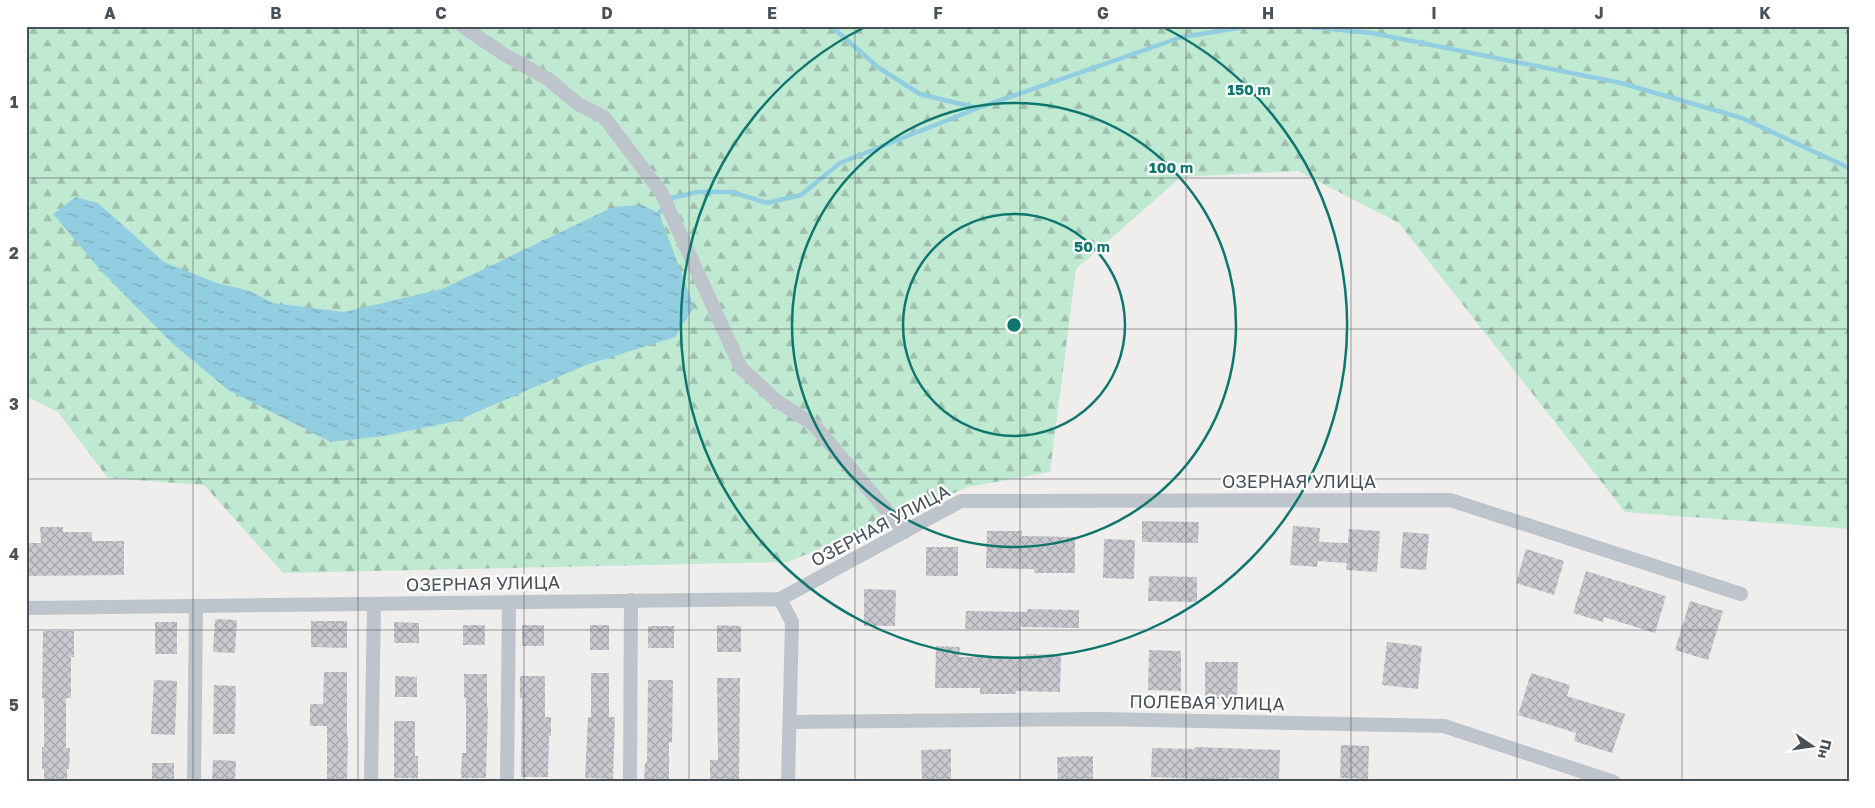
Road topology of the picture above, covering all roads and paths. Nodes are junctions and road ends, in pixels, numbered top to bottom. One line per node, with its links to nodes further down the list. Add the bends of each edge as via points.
1 (462, 26): 2 (street, via 548,79 578,104 604,117 661,192 740,368 777,401 814,425)
2 (905, 532): 3 (street, ОЗЕРНАЯ УЛИЦА, via 961,501 1450,500); 4 (street, ОЗЕРНАЯ УЛИЦА)
3 (1742, 594)
4 (780, 598): 5 (street, ОЗЕРНАЯ УЛИЦА); 10 (street, via 792,622)
5 (631, 600): 6 (street, ОЗЕРНАЯ УЛИЦА); 14 (street)
6 (509, 602): 7 (street, ОЗЕРНАЯ УЛИЦА); 13 (street)
7 (374, 604): 8 (street, ОЗЕРНАЯ УЛИЦА); 12 (street)
8 (196, 606): 9 (street, ОЗЕРНАЯ УЛИЦА); 11 (street)
9 (26, 608)
10 (790, 722): 15 (street); 16 (street, ПОЛЕВАЯ УЛИЦА, via 1100,719 1444,726)
11 (194, 782)
12 (371, 782)
13 (507, 782)
14 (630, 782)
15 (788, 782)
16 (1614, 782)

